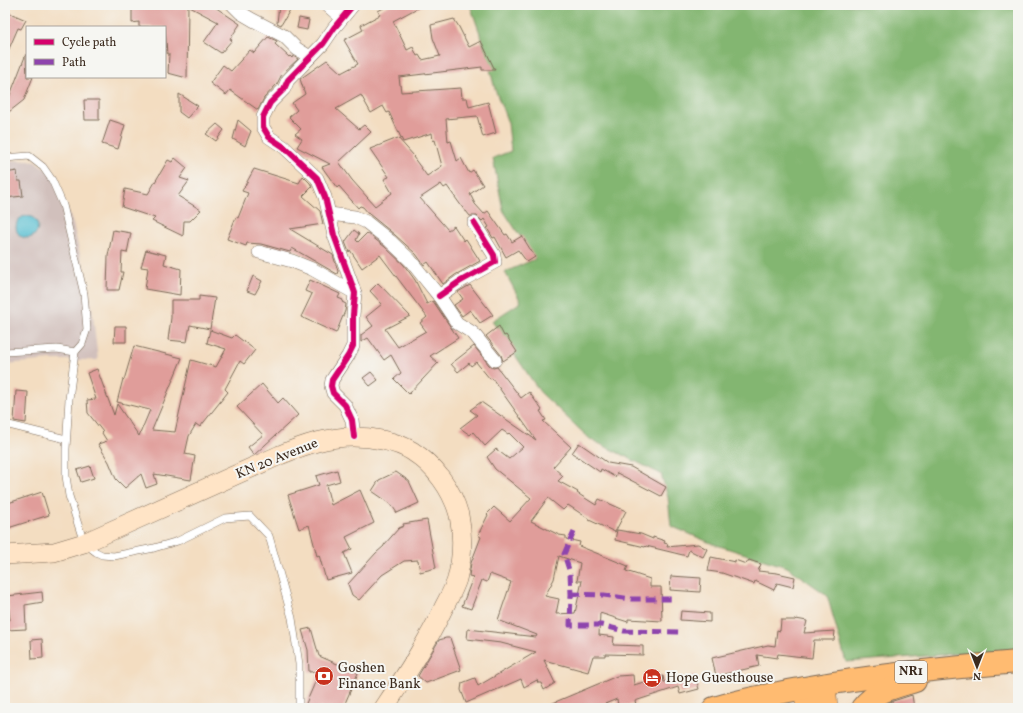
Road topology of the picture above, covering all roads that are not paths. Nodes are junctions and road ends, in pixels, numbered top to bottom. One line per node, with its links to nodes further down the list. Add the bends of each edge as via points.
1 (233, 5): 5 (street, via 241,13 284,36)
2 (327, 5): 4 (street)
3 (353, 5): 4 (street)
4 (342, 18): 5 (street)
5 (310, 57): 7 (street, via 270,103 263,117 263,126 269,137 284,147 317,178)
6 (5, 158): 13 (lane, via 29,156 43,167 63,205 84,294 87,329 82,344)
7 (329, 214): 10 (street); 11 (street, via 355,216 366,222 410,260)
8 (474, 223): 11 (street, via 494,255 494,262)
9 (259, 252): 10 (street, via 312,269)
10 (355, 293): 16 (street, via 353,346 332,380 331,386 352,420)
11 (439, 296): 14 (street, via 457,323 473,333)
12 (5, 352): 13 (lane, via 57,349)
13 (75, 352): 17 (lane)
14 (495, 360)
15 (5, 424): 17 (lane)
16 (354, 437): 18 (main road, KN 20 Avenue, via 303,445); 25 (main road, KN 20 Avenue, via 402,446 430,465 450,492 459,515 461,529 460,558 454,588 435,626)
17 (66, 439): 18 (lane, via 69,496)
18 (84, 543): 19 (main road, KN 20 Avenue, via 54,552); 24 (lane, via 102,555 114,556 178,541 225,518 250,516 269,536 292,618 298,664)
19 (5, 555)
20 (1018, 662): 21 (highway, NR1); 22 (highway, NR1, via 930,670)
21 (923, 679): 22 (highway, NR1); 27 (highway, via 881,692 868,700)
22 (816, 696): 23 (highway, NR1)
23 (735, 705): 26 (highway, NR1)
24 (299, 708)
25 (384, 708)
26 (714, 708)
27 (862, 708)

